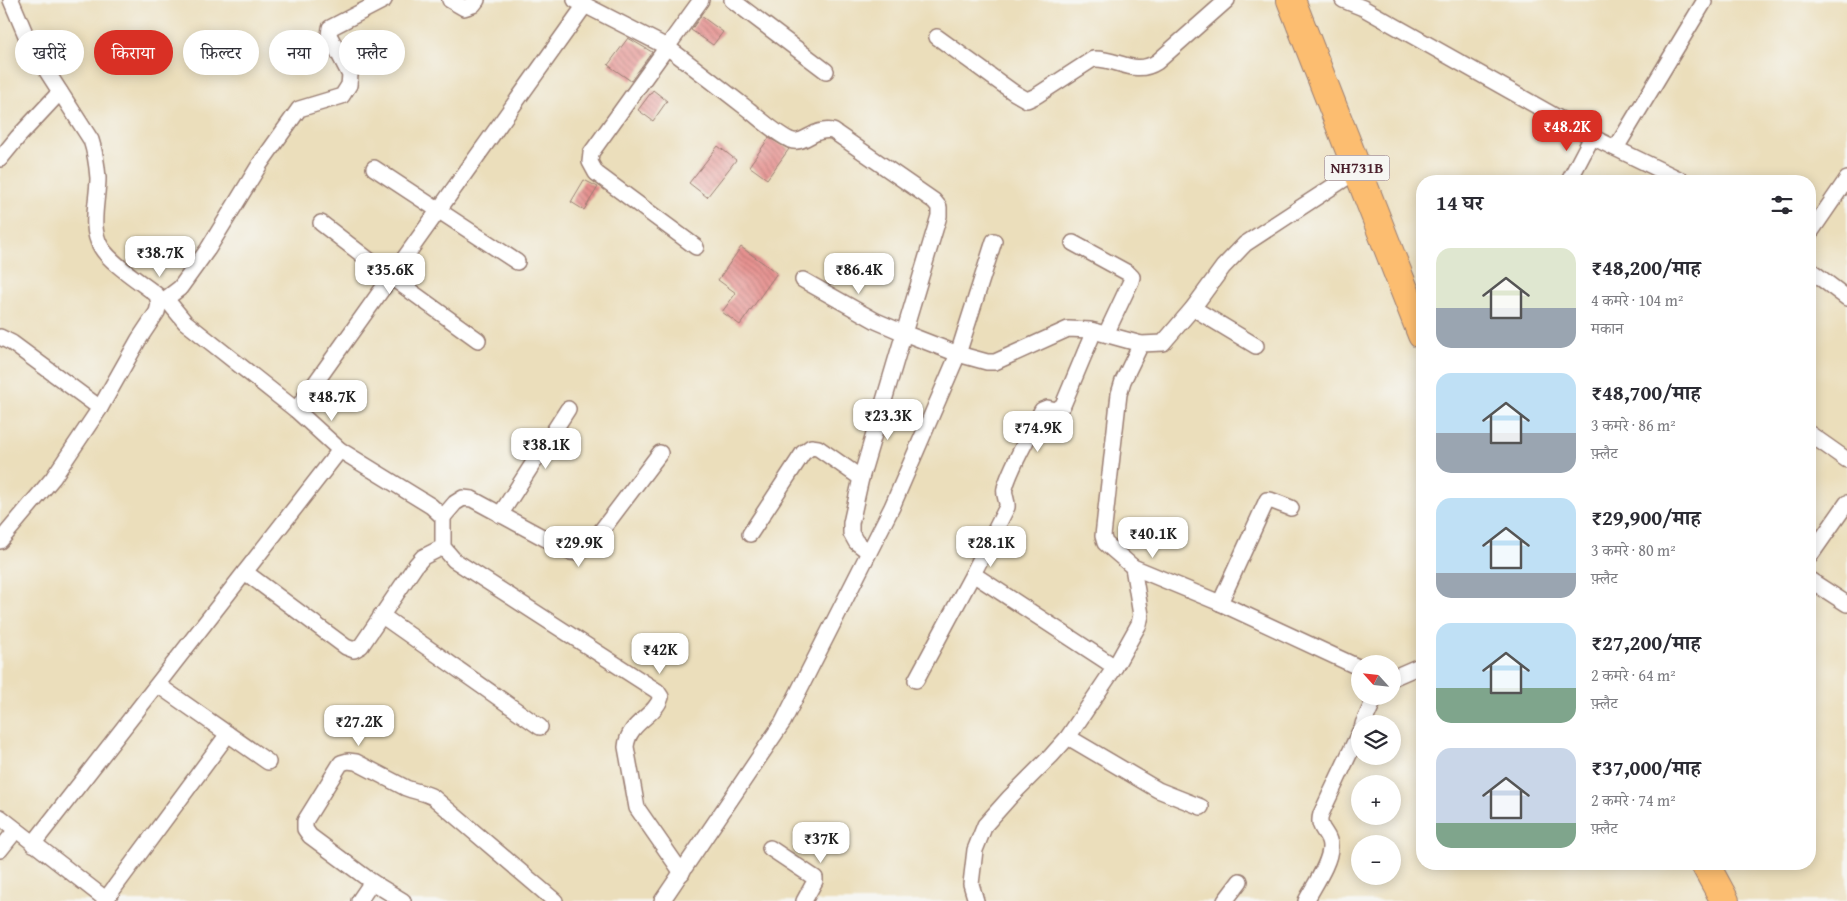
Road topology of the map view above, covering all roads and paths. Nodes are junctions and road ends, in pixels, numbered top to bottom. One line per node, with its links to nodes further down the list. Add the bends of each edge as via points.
1 (11, 0): 16 (street, via 30,45)
2 (384, 0): 37 (street, via 330,28 329,36 350,75 349,85 342,96 299,109 260,164 208,249 180,288)
3 (450, 0): 4 (street, via 464,8)
4 (478, 0)
5 (701, 0): 14 (street)
6 (732, 0): 15 (street)
7 (1227, 0): 13 (street, via 1148,68 1092,59 1027,100)
8 (1291, 0): 21 (highway, NH731B)
9 (1308, 0): 34 (highway, NH731B)
10 (1342, 0): 17 (street, via 1363,8)
11 (580, 2): 14 (street); 25 (street)
12 (1704, 2): 18 (street)
13 (937, 37)
14 (667, 47): 30 (street, via 591,153 590,162 596,173); 40 (street, via 791,140 800,141 824,129 833,131 939,207)
15 (826, 71)
16 (60, 92): 19 (street); 37 (street, via 91,140 96,158 95,228 100,246 111,259)
17 (1592, 137): 18 (street); 22 (street)
18 (1616, 148): 23 (street)
19 (0, 159)
20 (374, 168): 25 (street)
21 (1358, 170): 38 (street, via 1245,244 1223,267); 39 (highway, NH731B)
22 (1572, 175)
23 (1671, 175)
24 (1847, 179): 27 (street)
25 (438, 210): 31 (street); 33 (street)
26 (321, 223): 33 (street)
27 (1816, 224)
28 (994, 241): 46 (street)
29 (1073, 244): 41 (street, via 1132,276)
30 (696, 247)
31 (517, 262)
32 (1816, 275): 36 (street)
33 (391, 277): 43 (street); 48 (street)
34 (1416, 278)
35 (803, 280): 40 (street)
36 (1847, 298)
37 (163, 301): 47 (street); 48 (street)
38 (1193, 308): 44 (street, via 1163,343); 45 (street)
39 (1416, 320)
40 (904, 333): 46 (street); 54 (street)
41 (1100, 333): 44 (street); 46 (street, via 1068,329 995,362); 66 (street, via 1063,405 1056,410 1042,410 1004,491 1007,508)
42 (0, 337): 47 (street)
43 (478, 340)
44 (1141, 344): 64 (street, via 1119,394 1103,536 1105,543)
45 (1256, 346)
46 (958, 354): 63 (street, via 892,507)
47 (100, 408): 60 (street, via 53,478)
48 (296, 410): 51 (street)
49 (568, 410): 57 (street)
50 (1816, 438): 53 (street)
51 (340, 450): 58 (street, via 431,506); 65 (street)
52 (660, 453): 57 (street, via 592,543 578,554)
53 (1847, 460)
54 (861, 478): 59 (street, via 818,448 811,447 803,453); 63 (street, via 851,533 856,542)
55 (1847, 502): 62 (street)
56 (1291, 508): 68 (street, via 1267,500)
57 (500, 515): 58 (street, via 463,498)
58 (443, 518): 61 (street)
59 (750, 534)
60 (0, 541)
61 (443, 547): 70 (street, via 423,557); 90 (street, via 464,567 657,691 661,697 659,703 633,728 626,747 637,808)
62 (1816, 547)
63 (869, 552): 90 (street, via 783,722)
64 (1133, 567): 68 (street); 72 (street, via 1141,615 1135,633)
65 (245, 572): 70 (street, via 354,650 361,646); 76 (street)
66 (973, 574): 72 (street); 75 (street)
67 (1816, 584): 69 (street)
68 (1220, 603): 71 (street)
69 (1847, 604)
70 (381, 615): 77 (street)
71 (1351, 664)
72 (1115, 667): 79 (street)
73 (1416, 668): 74 (street)
74 (1401, 674)
75 (916, 680)
76 (158, 685): 78 (street); 85 (street)
77 (540, 727)
78 (228, 734): 81 (street); 93 (street)
79 (1068, 738): 82 (street, via 1158,790); 99 (street, via 985,826 975,850 971,884)
80 (1351, 750): 101 (street, via 1321,814 1320,827 1329,838 1329,856)
81 (268, 762)
82 (1201, 807)
83 (0, 817): 84 (street)
84 (16, 830): 85 (street); 87 (street)
85 (33, 844): 93 (street)
86 (770, 848): 98 (street, via 815,878)
87 (0, 850)
88 (1690, 870): 102 (highway)
89 (1707, 870): 103 (highway)
90 (682, 873): 97 (street)
91 (1240, 881): 100 (street)
92 (372, 882): 94 (street); 95 (street); 96 (street, via 306,830 305,821 321,794 342,764 348,761 433,797)
93 (107, 900)
94 (359, 901)
95 (403, 901)
96 (555, 901)
97 (662, 901)
98 (804, 901)
99 (976, 901)
100 (1225, 901)
101 (1306, 901)
102 (1707, 901)
103 (1724, 901)

